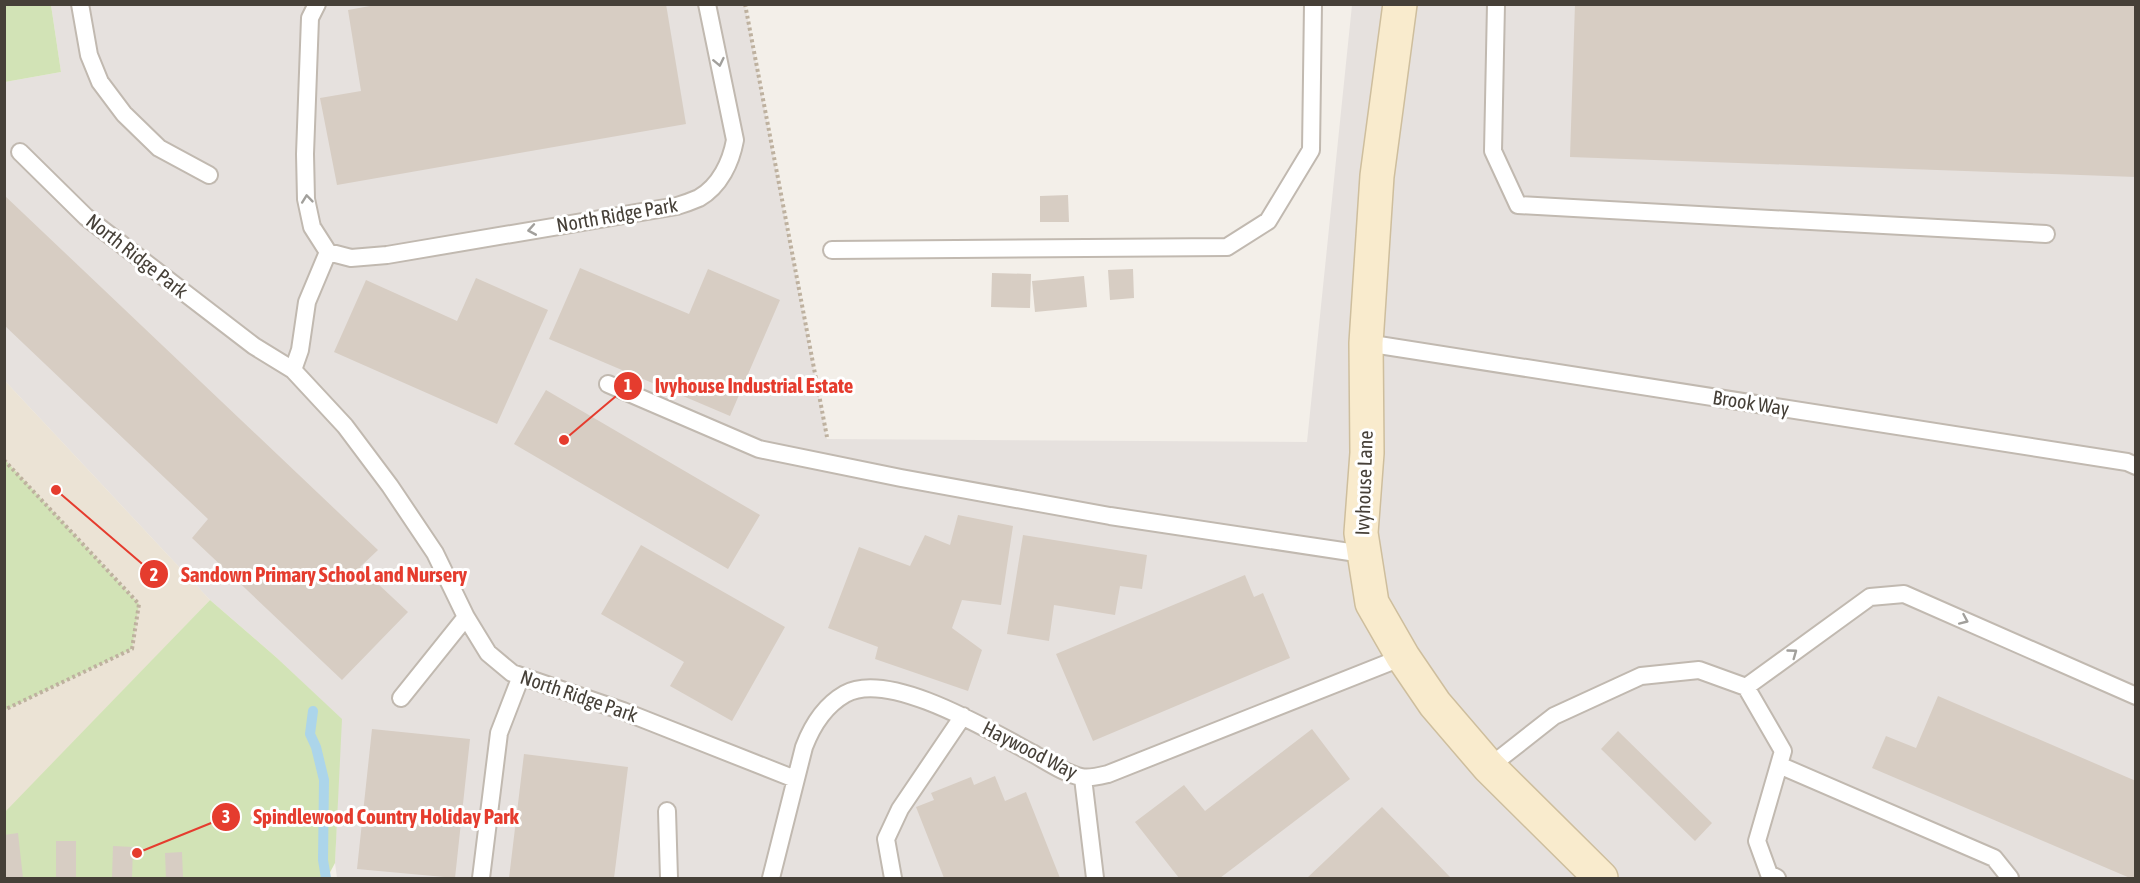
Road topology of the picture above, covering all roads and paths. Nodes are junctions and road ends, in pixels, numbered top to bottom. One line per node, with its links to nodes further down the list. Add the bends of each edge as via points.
1 (80, 4): 9 (lane, via 89,55 100,82 124,114 159,148)
2 (317, 4): 12 (lane, one-way to 2, via 312,227 306,199 310,18)
3 (707, 4): 12 (lane, North Ridge Park, one-way to 12, via 735,140 725,171 700,197 677,206 387,255 351,258)
4 (745, 4): 16 (path)
5 (1313, 4): 11 (lane, via 1311,150 1268,221 1227,247)
6 (1400, 4): 13 (street, Ivyhouse Lane, via 1377,176)
7 (1496, 4): 10 (lane, via 1493,151 1518,205)
8 (20, 152): 14 (lane, North Ridge Park, via 86,217 254,346)
9 (209, 175)
10 (2046, 234)
11 (832, 250)
12 (328, 252): 14 (lane, via 307,302)
13 (1366, 343): 18 (lane, Brook Way); 19 (street, Ivyhouse Lane)
14 (293, 370): 20 (lane, North Ridge Park, via 345,426 390,486 435,553)
15 (608, 384): 19 (lane, via 759,449 1110,516)
16 (827, 439)
17 (4, 460): 26 (path, via 139,604 132,649)
18 (2136, 466)
19 (1363, 554): 21 (street, Ivyhouse Lane, via 1372,603)
20 (466, 617): 22 (lane, North Ridge Park, via 488,653); 25 (lane)
21 (1403, 657): 29 (street, Ivyhouse Lane, via 1436,704); 30 (lane, Haywood Way, via 1108,774)
22 (521, 676): 31 (lane, North Ridge Park, via 623,711); 33 (lane, via 499,733)
23 (1746, 687): 24 (lane, one-way to 24, via 1870,597 1904,594); 28 (lane, via 1783,751); 29 (lane, via 1699,670 1641,676 1554,716)
24 (2136, 696)
25 (402, 698)
26 (4, 710)
27 (963, 716): 30 (lane, Haywood Way); 31 (lane, Haywood Way, via 895,692 871,688 846,693 822,713 811,729); 36 (lane, via 900,809 886,839)
28 (1779, 765): 39 (lane, via 1757,841 1769,874); 40 (lane, via 1994,858)
29 (1490, 767): 38 (street, Ivyhouse Lane)
30 (1083, 778): 37 (lane)
31 (795, 779): 35 (lane, Haywood Way)
32 (667, 811): 34 (lane)
33 (481, 879)
34 (669, 879)
35 (771, 879)
36 (893, 879)
37 (1095, 879)
38 (1601, 879)
39 (1777, 879)
40 (2010, 879)

